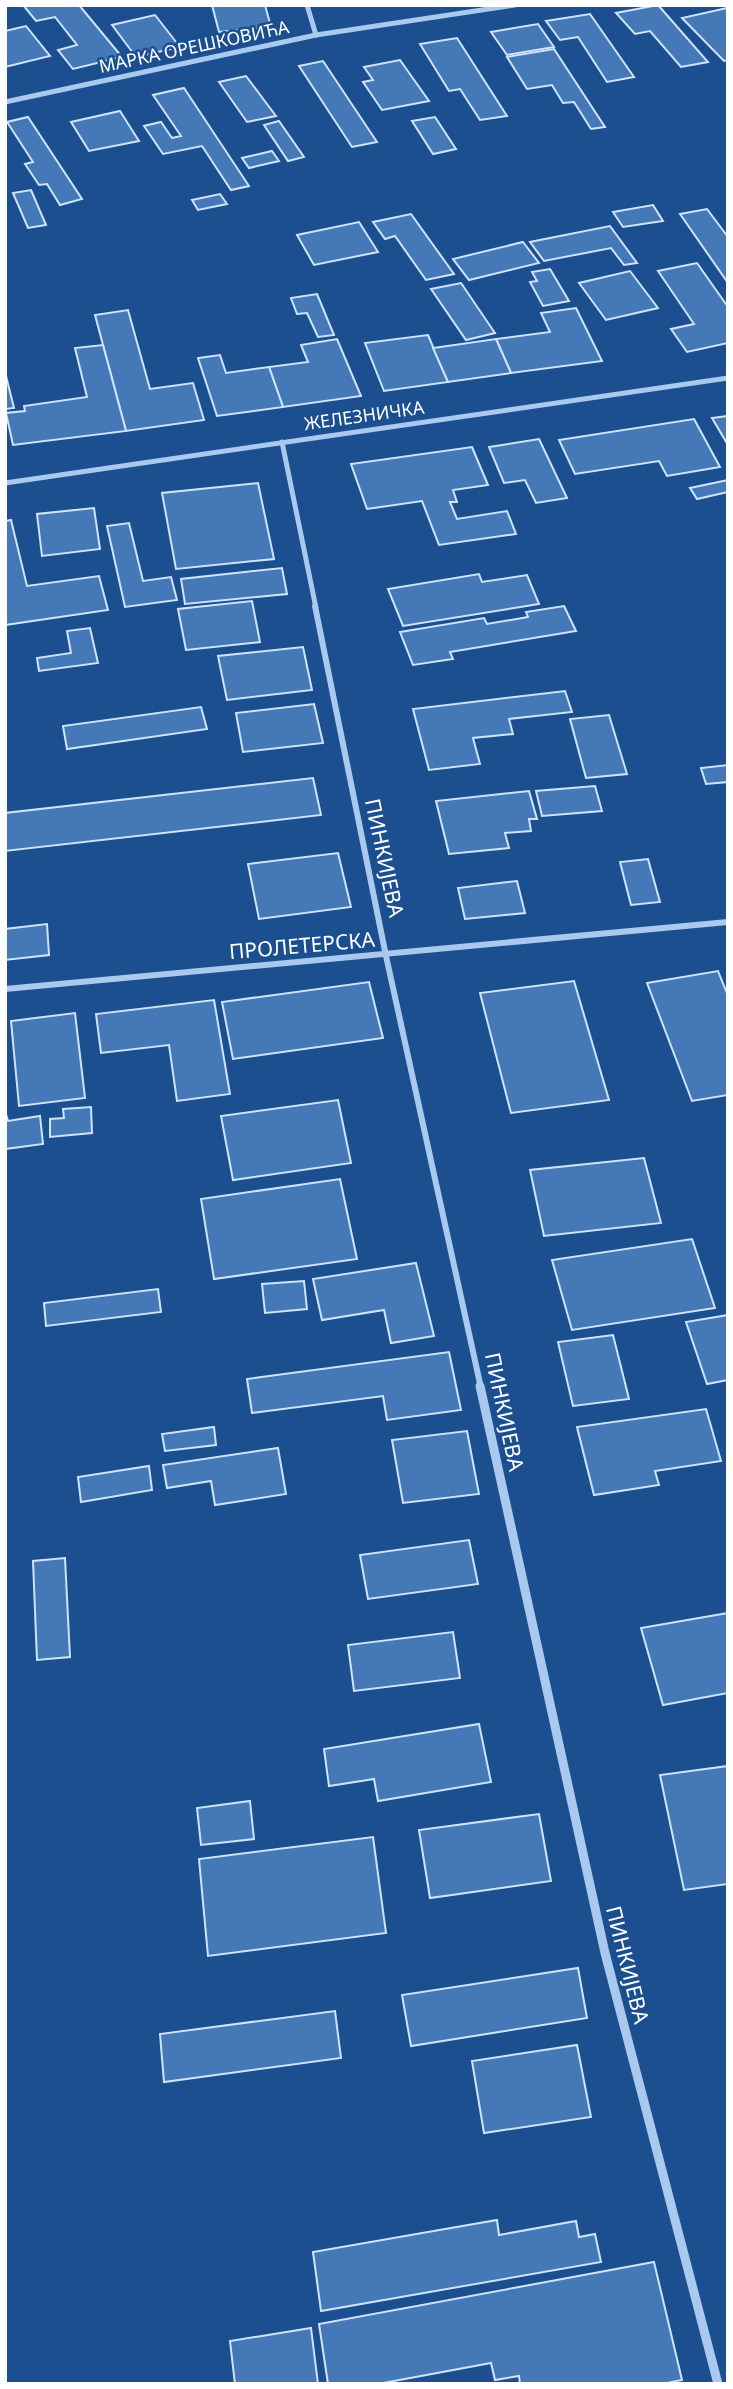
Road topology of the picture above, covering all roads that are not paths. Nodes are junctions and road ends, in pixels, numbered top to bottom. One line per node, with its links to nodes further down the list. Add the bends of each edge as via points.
1 (307, 5): 3 (street)
2 (515, 5): 3 (street, МАРКА ОРЕШКОВИЋА)
3 (316, 35): 4 (street, МАРКА ОРЕШКОВИЋА)
4 (5, 102)
5 (728, 378): 6 (street, ЖЕЛЕЗНИЧКА)
6 (282, 442): 7 (street, ЖЕЛЕЗНИЧКА); 9 (street, ПИНКИЈЕВА)
7 (5, 482)
8 (728, 922): 9 (street, ПРОЛЕТЕРСКА)
9 (386, 956): 10 (street, ПРОЛЕТЕРСКА); 11 (street, ПИНКИЈЕВА, via 605,1953)
10 (5, 989)
11 (718, 2384)

